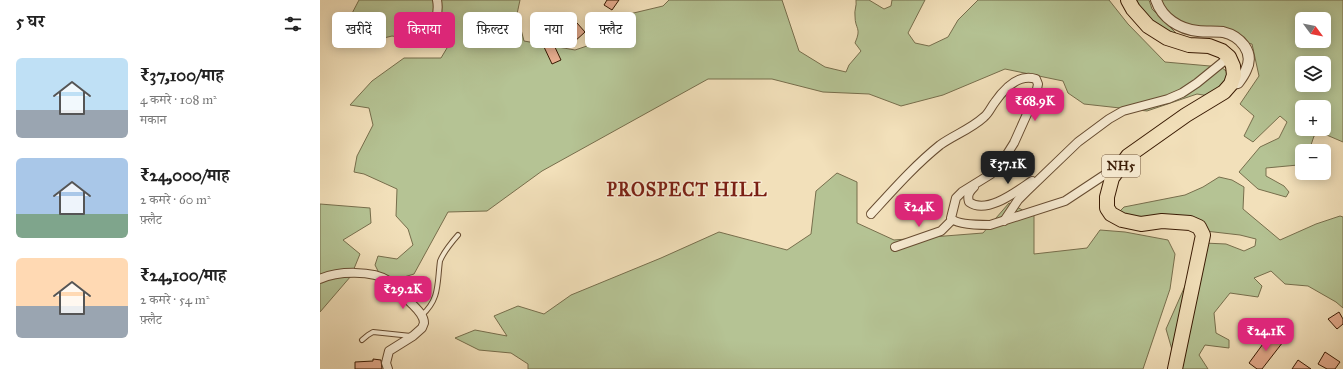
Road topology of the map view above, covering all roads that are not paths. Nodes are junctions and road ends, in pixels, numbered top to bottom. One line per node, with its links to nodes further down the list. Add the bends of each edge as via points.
1 (437, 0): 4 (street)
2 (1128, 0): 5 (highway, via 1148,26 1167,38 1189,45 1209,46)
3 (1156, 0): 6 (street, via 1163,14 1178,25 1197,31 1222,32 1239,39 1249,57 1247,70 1238,83)
4 (437, 12)
5 (1230, 56): 6 (highway, via 1234,75); 8 (street, via 1182,93 1123,111 1109,119 1078,142)
6 (1231, 84): 7 (highway, NH5, via 1224,92 1128,156)
7 (1123, 164): 12 (street, via 1065,201); 20 (highway, NH5, via 1112,178 1107,197 1107,208 1111,214 1122,220 1141,224 1162,221 1190,223 1199,227 1203,235)
8 (1051, 168): 9 (street, via 1004,199 985,206 970,204 969,192); 12 (street, via 1018,200)
9 (981, 180): 10 (street, via 991,174 1014,143 1036,94 1036,78 1029,76 1019,79 1004,89 986,116 941,144 915,167); 11 (street, via 956,198 950,218)
10 (871, 214)
11 (952, 220): 12 (street, via 979,225); 14 (street, via 941,231)
12 (1004, 221)
13 (458, 235): 16 (lane, via 441,257 437,292 432,304)
14 (895, 247)
15 (320, 279): 16 (street, via 338,274 358,273 379,277 390,282)
16 (422, 315): 17 (street, via 423,325)
17 (414, 336): 18 (lane, via 373,332); 19 (street, via 390,351 386,363)
18 (362, 340)
19 (388, 369)
20 (1175, 369)

